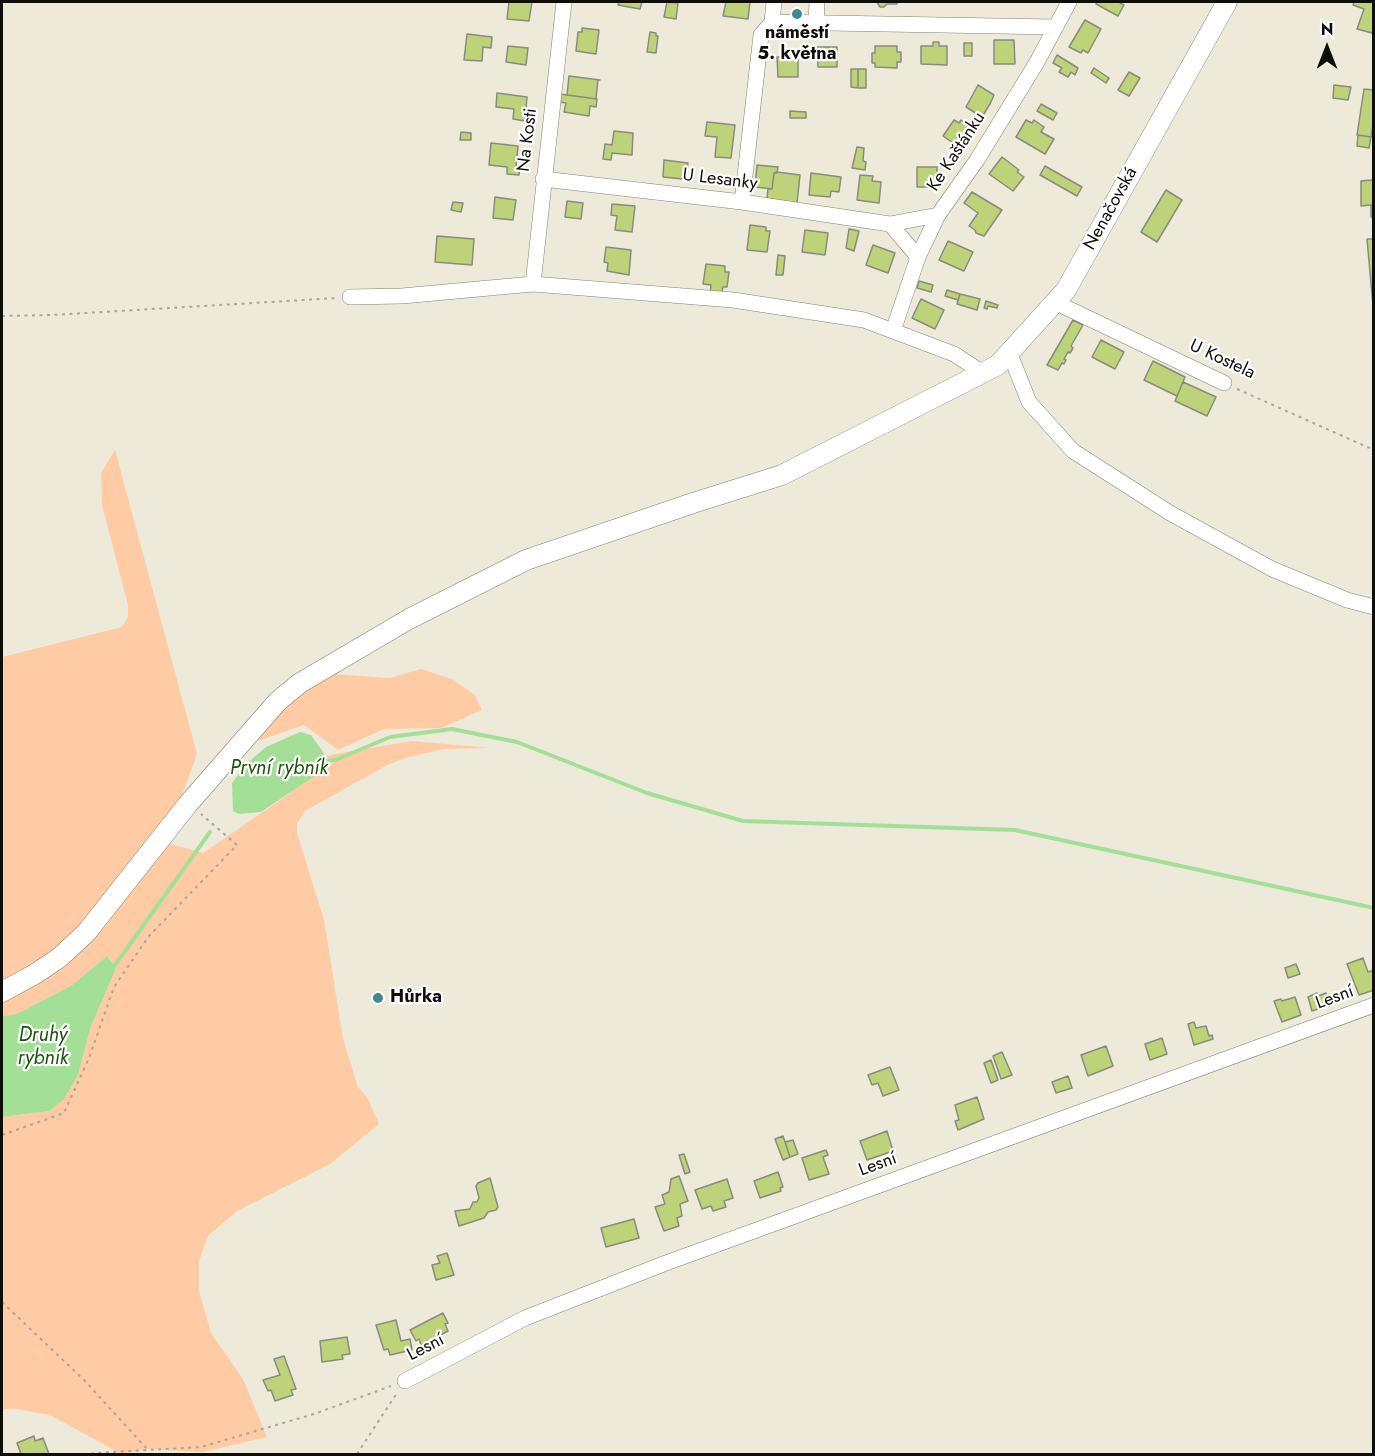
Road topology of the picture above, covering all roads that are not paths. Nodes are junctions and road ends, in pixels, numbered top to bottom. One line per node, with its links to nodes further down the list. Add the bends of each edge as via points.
1 (564, 2): 9 (street, Na Kosti)
2 (774, 2): 6 (street)
3 (817, 2): 7 (street)
4 (1069, 2): 8 (street, Ke Kaštánku)
5 (1227, 2): 16 (street, Nenačovská)
6 (772, 22): 7 (street); 10 (street, via 761,35)
7 (816, 23): 8 (street)
8 (1054, 27): 11 (street, Ke Kaštánku, via 977,160)
9 (543, 179): 10 (street, U Lesanky); 14 (street, Na Kosti)
10 (742, 202): 12 (street, U Lesanky)
11 (938, 215): 12 (street, U Lesanky); 13 (street, Ke Kaštánku)
12 (890, 224): 13 (street)
13 (918, 258): 17 (street, Ke Kaštánku)
14 (533, 284): 15 (street); 17 (street, via 733,300 864,320)
15 (350, 297)
16 (1059, 299): 18 (street, Nenačovská); 20 (street, U Kostela, via 1065,307)
17 (893, 331): 19 (street, via 954,354)
18 (1010, 354): 19 (street, Nenačovská); 21 (street, via 1029,402 1073,451 1170,513 1272,569)
19 (983, 373): 22 (street, Nenačovská, via 782,475 526,560 409,619 300,683 278,701 188,804 86,933 59,958)
20 (1224, 382)
21 (1374, 607)
22 (2, 992)
23 (1374, 1005): 24 (street, Lesní, via 666,1263 525,1318)
24 (405, 1381)

